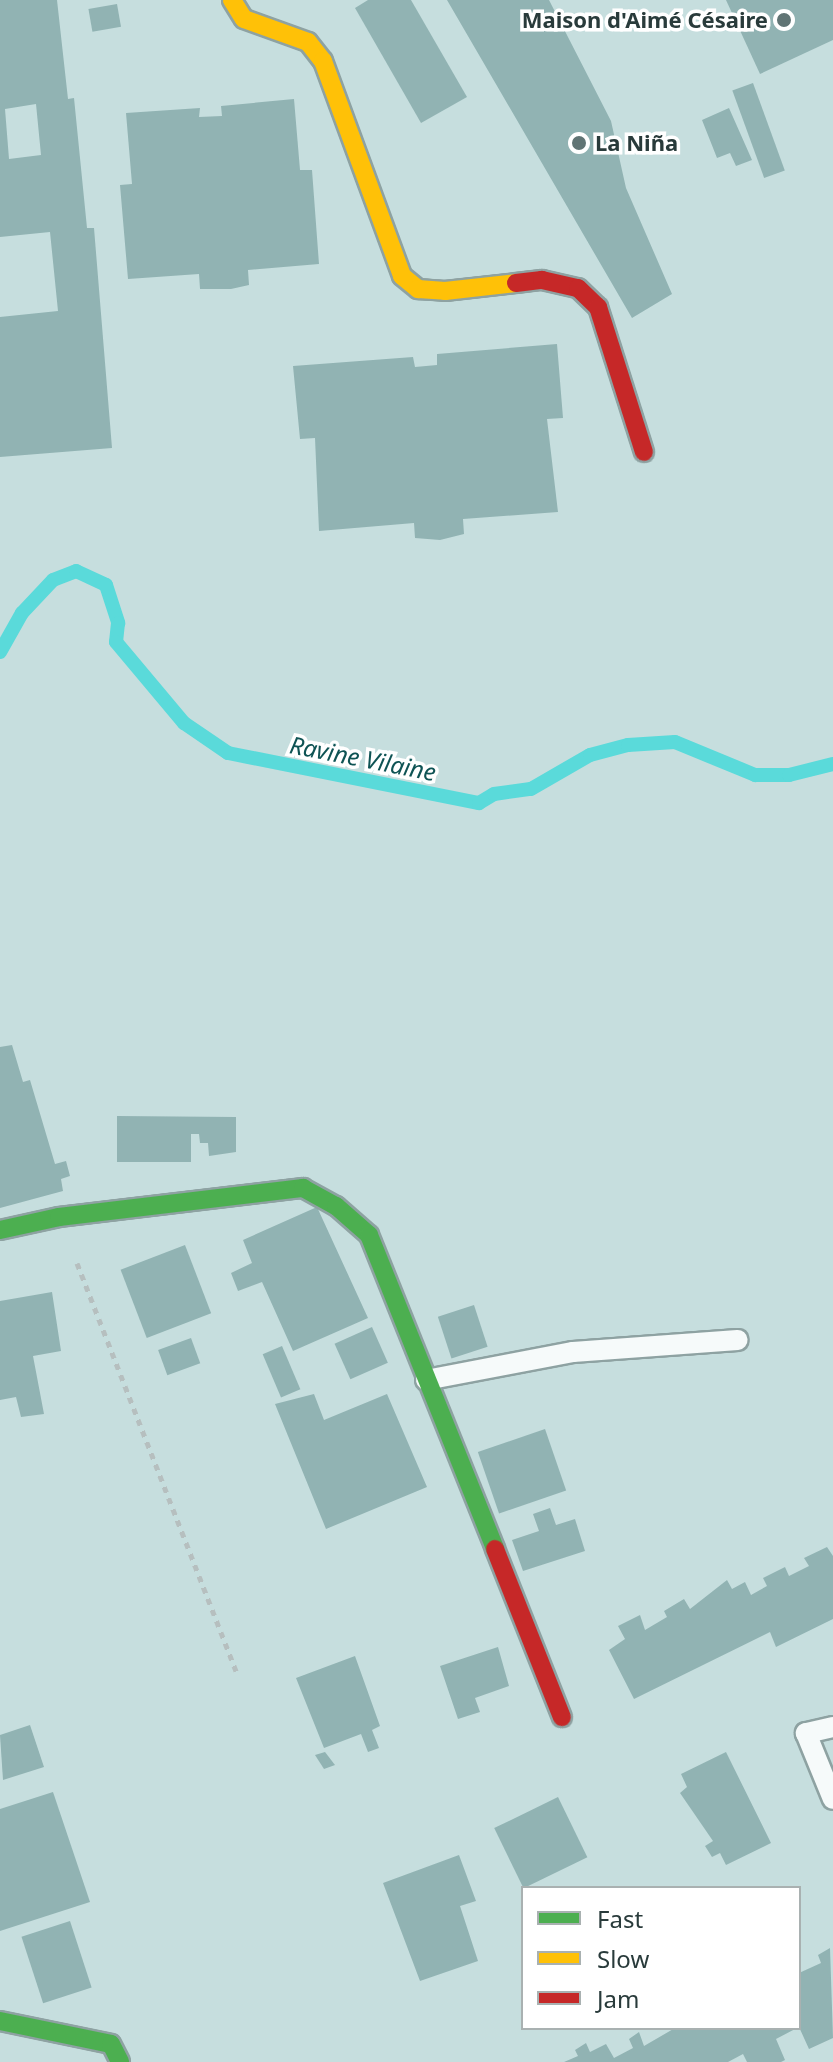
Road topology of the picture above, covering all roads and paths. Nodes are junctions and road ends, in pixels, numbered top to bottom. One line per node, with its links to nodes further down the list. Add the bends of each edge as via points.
1 (232, 0): 2 (street, via 244,19 308,42 323,61 402,276 418,289 445,291 542,280 578,288 598,307)
2 (644, 452)
3 (59, 1217): 4 (street); 6 (street, via 303,1188 336,1206 369,1235); 7 (path)
4 (0, 1230)
5 (738, 1340): 6 (lane, via 573,1352)
6 (426, 1380): 8 (street)
7 (236, 1671)
8 (562, 1717)
9 (833, 1727): 10 (lane, via 806,1733)
10 (833, 1799)
11 (0, 2021): 12 (street, via 111,2044)
12 (120, 2062)

